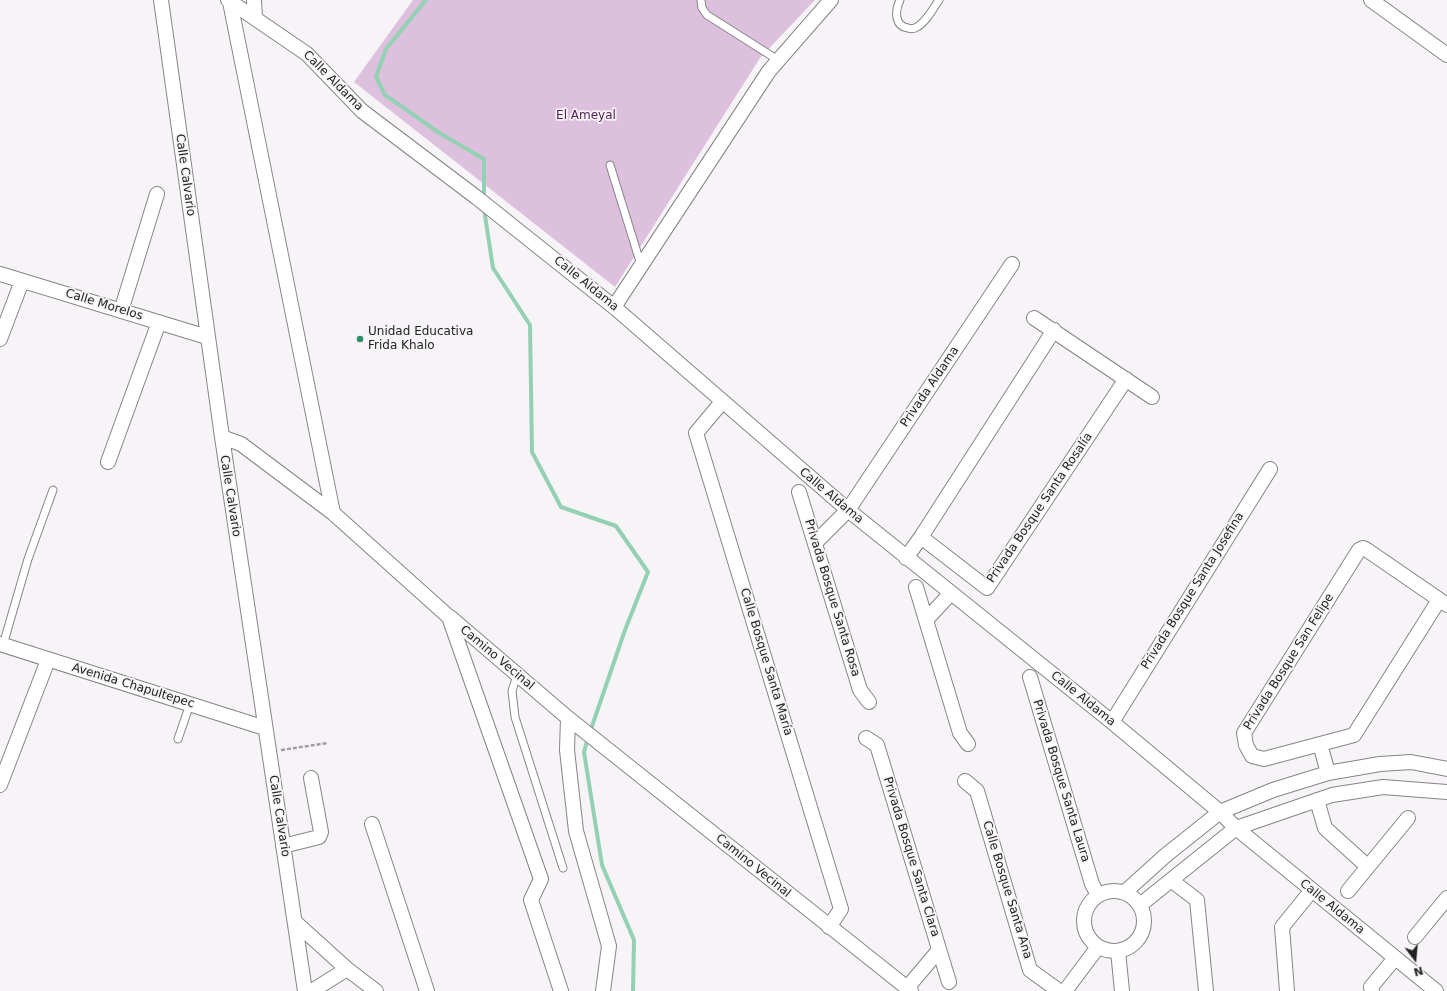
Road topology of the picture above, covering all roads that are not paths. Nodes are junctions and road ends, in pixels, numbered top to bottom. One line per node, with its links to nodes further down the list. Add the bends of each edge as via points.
1 (161, 0): 23 (street, Calle Calvario)
2 (254, 0): 9 (street)
3 (702, 0): 11 (lane, via 702,8 707,14)
4 (831, 0): 11 (street)
5 (900, 0): 6 (lane, via 896,17 899,24 915,29)
6 (939, 0)
7 (1371, 0): 10 (street)
8 (229, 1): 9 (street, Calle Aldama); 34 (street)
9 (255, 17): 18 (street, Calle Aldama, via 307,54 362,111 476,197)
10 (1447, 56)
11 (778, 60): 15 (street)
12 (610, 165): 15 (lane)
13 (157, 194): 19 (street)
14 (1012, 264): 33 (street, Privada Aldama)
15 (641, 265): 18 (street)
16 (0, 274): 17 (street, Calle Morelos)
17 (22, 281): 19 (street, Calle Morelos); 24 (street)
18 (614, 307): 27 (street, Calle Aldama)
19 (121, 311): 21 (street, Calle Morelos)
20 (1034, 318): 22 (street)
21 (159, 322): 23 (street, Calle Morelos); 29 (street)
22 (1054, 330): 25 (street); 36 (street)
23 (208, 337): 28 (street, Calle Calvario)
24 (0, 339)
25 (1126, 379): 26 (street); 36 (street, Privada Bosque Santa Rosalía, via 987,588)
26 (1152, 397)
27 (722, 402): 33 (street, Calle Aldama); 79 (street, Calle Bosque Santa María, via 696,432 841,909)
28 (222, 438): 34 (street, Camino Vecinal, via 241,444); 50 (street, Calle Calvario)
29 (108, 462)
30 (1270, 469): 49 (street, Privada Bosque Santa Josefina)
31 (53, 490): 42 (lane, via 28,559)
32 (800, 492): 35 (street, Privada Bosque Santa Rosa)
33 (848, 510): 35 (street, Privada Aldama); 36 (street, Calle Aldama)
34 (333, 512): 40 (street, Camino Vecinal)
35 (815, 543): 46 (street, Privada Bosque Santa Rosa, via 860,690)
36 (913, 548): 38 (street, Calle Aldama)
37 (916, 587): 41 (street)
38 (951, 593): 41 (street); 49 (street, Calle Aldama)
39 (1443, 602): 54 (street, Privada Bosque San Felipe, via 1354,735); 54 (street, Privada Bosque San Felipe, via 1367,550 1359,550 1244,733 1246,745 1252,756 1264,759)
40 (449, 617): 44 (street, Camino Vecinal); 92 (street, via 541,879 531,900)
41 (926, 620): 53 (street, via 960,733)
42 (1, 647): 43 (street, Avenida Chapultepec)
43 (48, 660): 47 (street, Avenida Chapultepec); 60 (street)
44 (517, 675): 48 (street, Camino Vecinal); 70 (lane, via 512,690 515,717)
45 (1030, 677): 72 (street, Privada Bosque Santa Laura)
46 (869, 702)
47 (190, 704): 50 (street, Avenida Chapultepec); 52 (lane)
48 (568, 718): 79 (street, Camino Vecinal); 93 (street, via 567,750 576,831 609,946)
49 (1114, 718): 64 (street, Calle Aldama)
50 (265, 728): 68 (street, Calle Calvario)
51 (866, 738): 82 (street, Privada Bosque Santa Clara, via 877,745)
52 (178, 739)
53 (968, 744)
54 (1320, 744): 57 (street)
55 (1380, 764): 56 (street, via 1411,762); 57 (street); 61 (street)
56 (1447, 769)
57 (1328, 773): 64 (street, via 1273,790)
58 (311, 778): 68 (street, via 321,832 319,837)
59 (965, 781): 94 (street, Calle Bosque Santa Ana, via 977,791 1030,970)
60 (0, 785)
61 (1383, 787): 62 (street); 63 (street, via 1332,795)
62 (1447, 792)
63 (1317, 800): 67 (street); 69 (street, via 1325,828)
64 (1220, 812): 67 (street, Calle Aldama); 74 (street)
65 (1408, 818): 69 (street)
66 (372, 824): 91 (street)
67 (1236, 828): 71 (street); 75 (street, Calle Aldama)
68 (283, 846): 78 (street, Calle Calvario)
69 (1367, 866): 73 (street)
70 (563, 868)
71 (1177, 884): 77 (street); 97 (street, via 1197,900)
72 (1095, 890): 74 (street); 81 (street, via 1084,915 1084,927 1089,938)
73 (1348, 891)
74 (1125, 892): 77 (street)
75 (1308, 895): 84 (street, Calle Aldama); 98 (street, via 1282,927)
76 (1447, 898): 80 (street)
77 (1140, 905): 83 (street, via 1144,914 1142,934)
78 (295, 922): 85 (street); 88 (street, Calle Calvario)
79 (829, 927): 87 (street, Camino Vecinal)
80 (1415, 937)
81 (1098, 947): 83 (street); 95 (street)
82 (939, 950): 86 (street, Privada Bosque Santa Clara); 87 (street)
83 (1119, 955): 96 (street)
84 (1391, 963): 99 (street, via 1371,987); 100 (street, Calle Aldama)
85 (347, 969): 89 (street); 90 (street)
86 (949, 982)
87 (909, 990)
88 (305, 991)
89 (312, 991)
90 (376, 991)
91 (427, 991)
92 (561, 991)
93 (603, 991)
94 (1059, 991)
95 (1065, 991)
96 (1122, 991)
97 (1206, 991)
98 (1287, 991)
99 (1372, 991)
100 (1436, 991)

